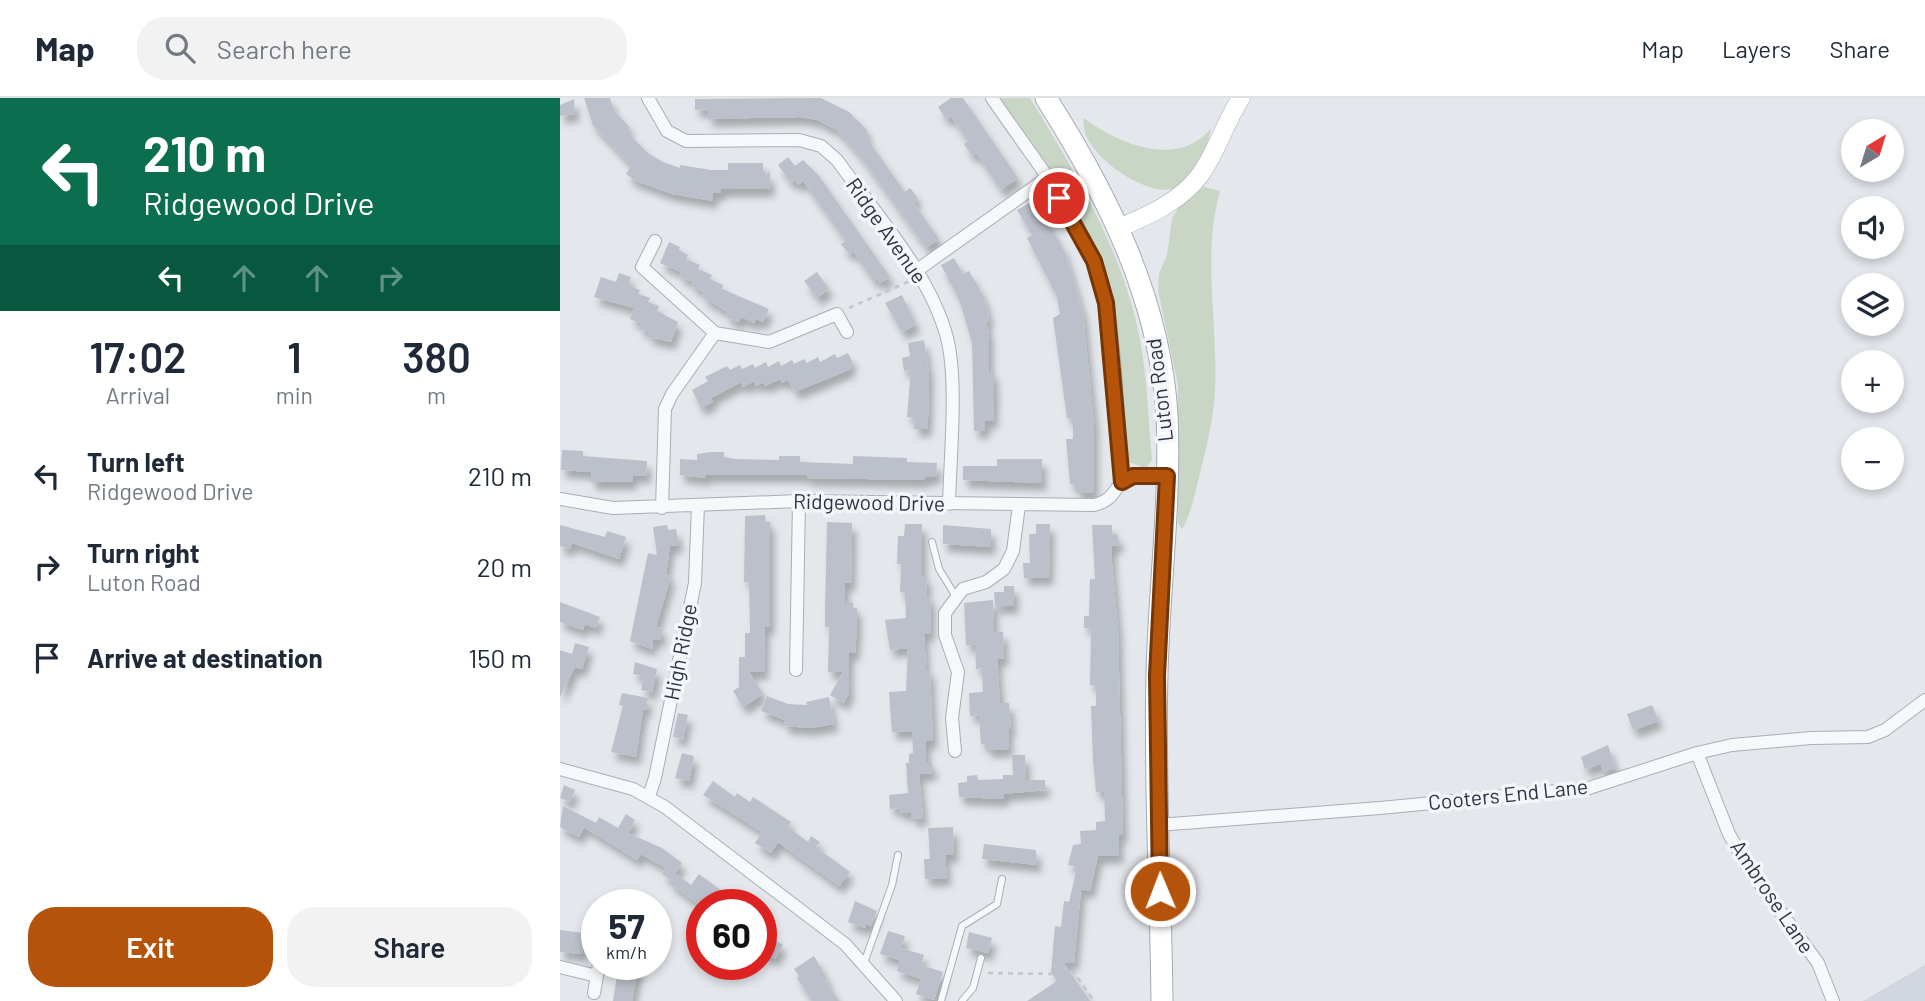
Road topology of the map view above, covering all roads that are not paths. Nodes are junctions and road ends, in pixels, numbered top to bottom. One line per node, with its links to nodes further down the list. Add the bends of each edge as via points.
1 (648, 98): 8 (street, Ridge Avenue, via 667,131 686,141 799,140 821,146 838,160)
2 (992, 98): 5 (street, Luton Road)
3 (1046, 98): 6 (main road, Luton Road, via 1087,163)
4 (1241, 98): 6 (street, via 1201,174 1187,189)
5 (1047, 178): 8 (street); 12 (street, Luton Road, via 1094,261 1106,303)
6 (1119, 228): 11 (main road, Luton Road, via 1143,291 1156,343 1167,413)
7 (655, 241): 10 (street, via 642,267)
8 (917, 274): 15 (street, Ridge Avenue, via 939,316 951,364)
9 (847, 332): 10 (street, via 837,314 769,342)
10 (715, 333): 18 (street, via 665,409)
11 (1167, 476): 12 (street, via 1133,476); 27 (main road, Luton Road, via 1157,676)
12 (1122, 482): 17 (street, Ridgewood Drive, via 1110,499 1094,505)
13 (560, 499): 18 (street, Ridgewood Drive, via 613,508)
14 (799, 501): 15 (street, Ridgewood Drive); 16 (street, Ridgewood Drive); 21 (street)
15 (949, 504): 17 (street, Ridgewood Drive)
16 (698, 505): 18 (street, Ridgewood Drive); 26 (street, High Ridge, via 695,583)
17 (1019, 505): 20 (street, via 1013,551 1004,569)
18 (662, 508)
19 (932, 542): 20 (lane, via 939,569)
20 (955, 595): 23 (street, via 943,622 958,672 951,718)
21 (796, 670)
22 (1925, 700): 24 (street, Cooters End Lane, via 1868,737 1771,741)
23 (955, 751)
24 (1697, 753): 27 (street, Cooters End Lane, via 1574,790); 40 (street, Ambrose Lane, via 1729,834 1818,963)
25 (560, 769): 26 (street)
26 (649, 796): 31 (street, via 809,915)
27 (1158, 825): 39 (main road, Luton Road)
28 (898, 855): 31 (lane)
29 (1002, 879): 37 (lane, via 997,904 962,926)
30 (981, 958): 38 (lane, via 973,988)
31 (864, 963): 36 (street)
32 (560, 967): 33 (street)
33 (581, 969)
34 (596, 980): 35 (street)
35 (594, 993)
36 (896, 1001)
37 (941, 1001)
38 (961, 1001)
39 (1163, 1001)
40 (1833, 1001)

